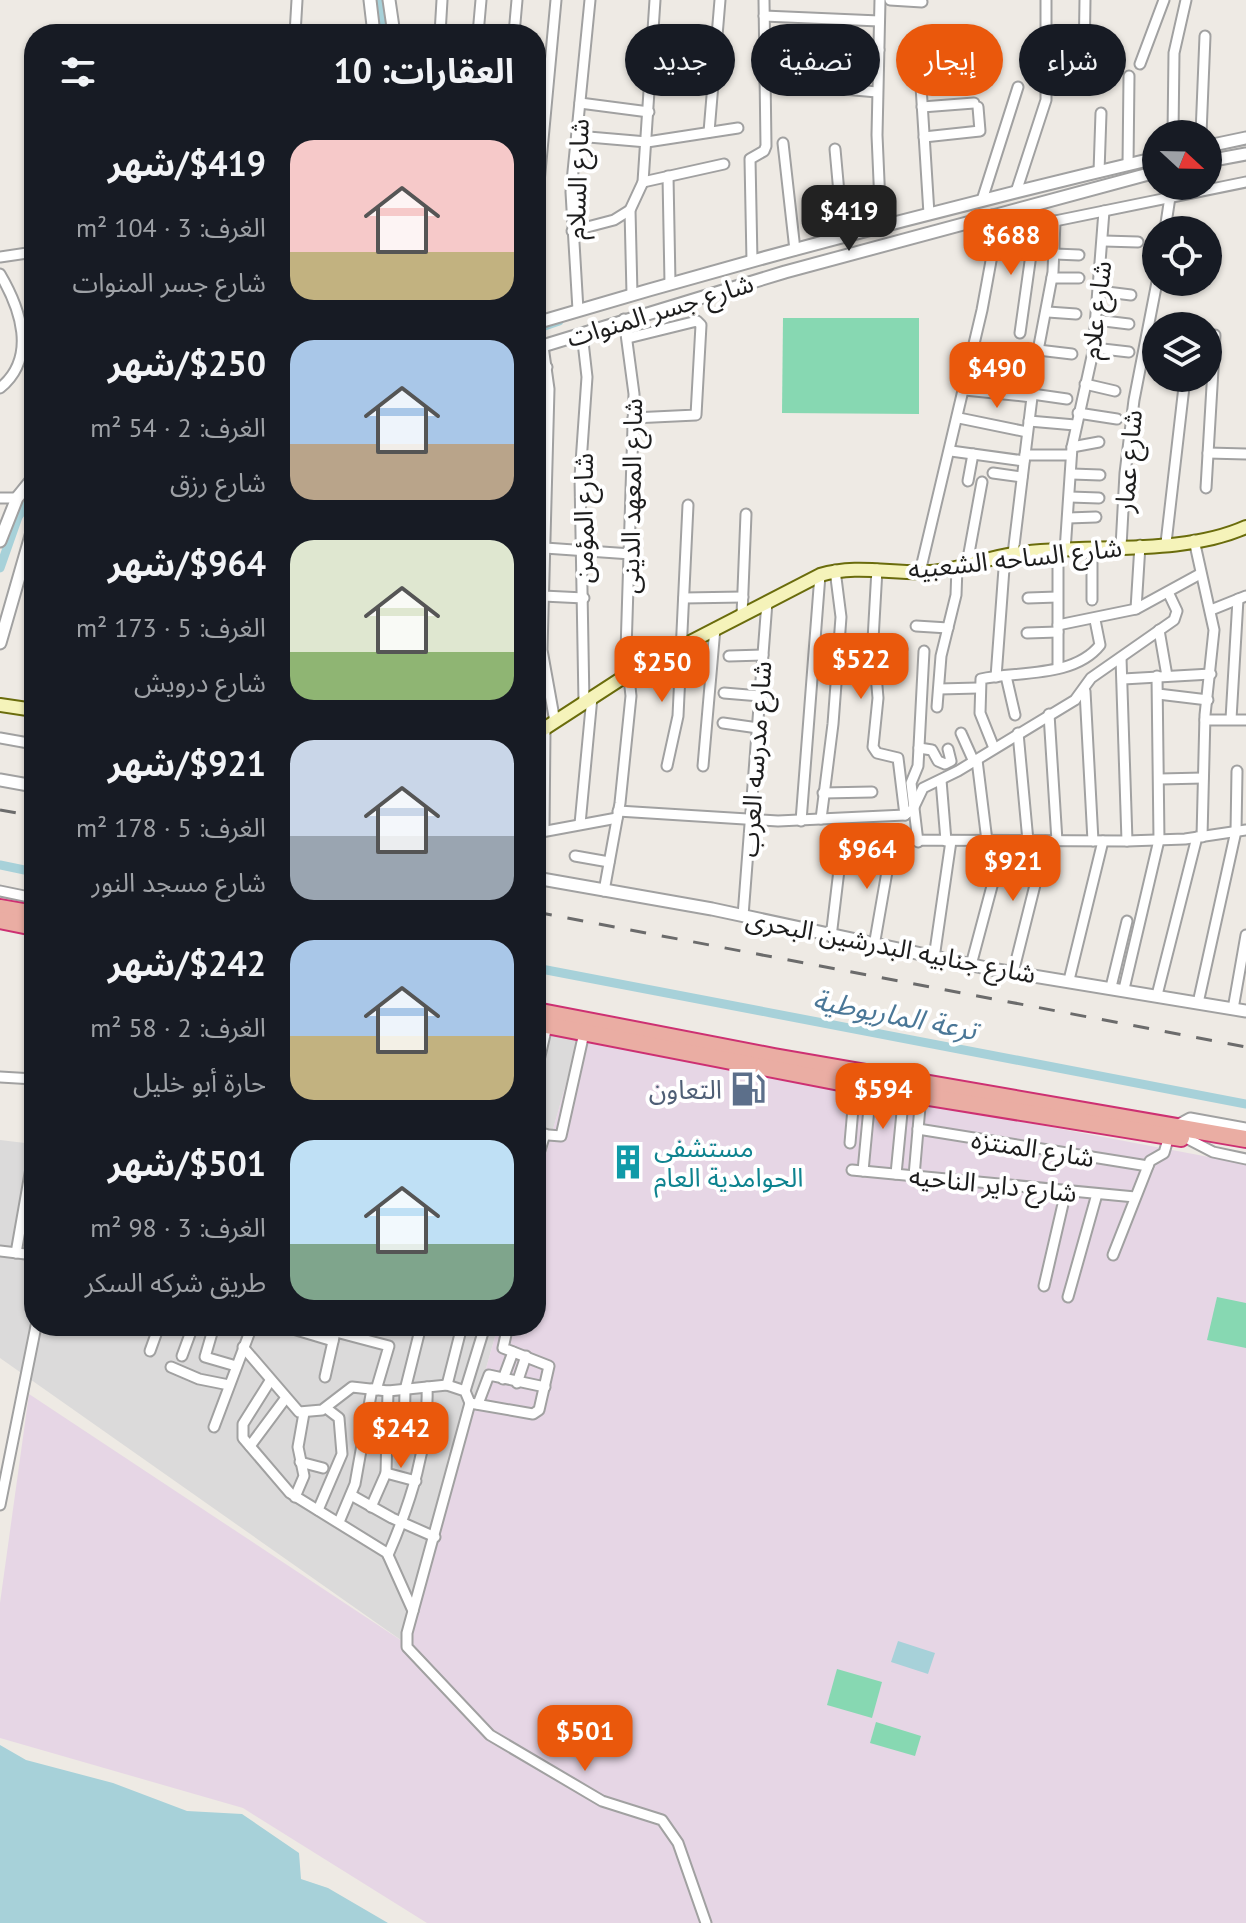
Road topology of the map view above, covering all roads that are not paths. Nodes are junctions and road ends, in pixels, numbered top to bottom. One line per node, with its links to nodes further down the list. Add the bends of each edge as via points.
1 (297, 0): 21 (street)
2 (370, 0): 22 (street)
3 (389, 0): 23 (street)
4 (442, 0): 24 (street)
5 (481, 0): 25 (street)
6 (517, 0): 26 (street)
7 (556, 0): 38 (street)
8 (590, 0): 36 (street, شارع السلام)
9 (655, 0): 39 (street)
10 (720, 0): 44 (street)
11 (764, 0): 19 (street)
12 (880, 0): 20 (street)
13 (890, 0): 18 (street)
14 (1046, 0): 63 (street, via 1046,100)
15 (1085, 0): 28 (street)
16 (1164, 0): 30 (street)
17 (1186, 0): 41 (street, via 1174,53)
18 (922, 2)
19 (764, 16): 20 (street); 27 (street)
20 (879, 21)
21 (296, 24)
22 (373, 24)
23 (393, 24)
24 (441, 24)
25 (479, 24)
26 (515, 24)
27 (764, 24)
28 (1085, 24)
29 (1205, 36): 42 (street)
30 (1140, 64)
31 (1129, 76): 56 (street)
32 (1018, 87): 64 (street)
33 (765, 96): 83 (street, via 766,146 750,159)
34 (877, 96): 72 (street)
35 (921, 96): 37 (street)
36 (580, 103): 39 (street); 45 (street, شارع السلام)
37 (922, 107): 46 (street); 46 (street, via 976,105 980,131)
38 (546, 108)
39 (649, 112): 48 (street)
40 (1101, 113): 57 (street)
41 (1173, 120)
42 (1202, 120)
43 (738, 128): 44 (street)
44 (709, 132): 48 (street)
45 (577, 136): 48 (street); 73 (street, شارع السلام)
46 (924, 137): 68 (street)
47 (1246, 138): 50 (street)
48 (647, 142): 60 (street)
49 (783, 143): 78 (street)
50 (1222, 143)
51 (835, 149): 74 (street)
52 (1246, 154): 53 (street)
53 (1222, 158)
54 (1142, 162): 56 (street, شارع جسر المنوات)
55 (724, 164): 58 (street)
56 (1128, 165): 57 (street, شارع جسر المنوات)
57 (1099, 172): 63 (street, شارع جسر المنوات)
58 (668, 176): 60 (street); 87 (street)
59 (1142, 176): 69 (street, شارع جسر المنوات)
60 (643, 182): 66 (street)
61 (1246, 182): 62 (street)
62 (1222, 187)
63 (1016, 192): 64 (street, شارع جسر المنوات)
64 (982, 200): 68 (street, شارع جسر المنوات)
65 (1156, 200): 67 (street)
66 (630, 210): 73 (street); 89 (street)
67 (1104, 211): 70 (street); 76 (street, شارع علام)
68 (929, 214): 72 (street, شارع جسر المنوات)
69 (992, 215): 75 (street); 95 (street, شارع جسر المنوات)
70 (1055, 221): 71 (street); 80 (street)
71 (1035, 226): 75 (street); 101 (street)
72 (881, 227): 74 (street, شارع جسر المنوات)
73 (572, 231): 92 (street, شارع السلام)
74 (843, 237): 78 (street, شارع جسر المنوات)
75 (995, 239): 108 (street)
76 (1104, 241): 77 (street); 88 (street, شارع علام)
77 (1138, 242)
78 (795, 250): 83 (street, شارع جسر المنوات)
79 (24, 253): 82 (street)
80 (1055, 254): 81 (street); 85 (street)
81 (1079, 255)
82 (0, 257)
83 (752, 261): 87 (street, شارع جسر المنوات)
84 (0, 274): 98 (street)
85 (1052, 278): 86 (street); 93 (street)
86 (1079, 278)
87 (670, 283): 89 (street, شارع جسر المنوات)
88 (1099, 291): 90 (street); 97 (street, شارع علام)
89 (632, 294): 92 (street, شارع جسر المنوات)
90 (1131, 295)
91 (1154, 296): 156 (street, شارع عمار, via 1137,380)
92 (578, 310): 96 (street, شارع جسر المنوات)
93 (1048, 312): 94 (street); 105 (street)
94 (1076, 314)
95 (624, 319): 100 (street, شارع جسر المنوات); 102 (street, شارع المعهد الدينى)
96 (546, 320)
97 (1096, 320): 99 (street); 104 (street, شارع علام)
98 (22, 321): 112 (street, via 18,356)
99 (1129, 324)
100 (582, 333): 103 (street, شارع جسر المنوات); 158 (street, شارع المؤمن, via 587,377 580,477)
101 (1020, 333)
102 (628, 338): 121 (street, شارع المعهد الدينى); 121 (street, via 697,321 701,325 696,415)
103 (546, 345)
104 (1094, 348): 106 (street); 111 (street, شارع علام)
105 (1038, 350): 107 (street); 109 (street)
106 (1129, 352)
107 (1072, 354)
108 (972, 355): 109 (street); 113 (street)
109 (1036, 363): 117 (street)
110 (547, 367): 119 (street)
111 (1085, 384): 114 (street); 120 (street, شارع علام)
112 (0, 388)
113 (965, 390): 117 (street); 122 (street)
114 (1115, 391)
115 (1183, 392): 153 (street)
116 (1212, 392): 130 (street)
117 (1032, 395): 118 (street); 124 (street)
118 (1067, 399)
119 (546, 402)
120 (1078, 413): 123 (street); 125 (street, شارع علام)
121 (633, 418): 160 (street, شارع المعهد الدينى)
122 (959, 418): 126 (street); 128 (street)
123 (1117, 419)
124 (1029, 421): 125 (street); 126 (street)
125 (1075, 425): 129 (street, شارع علام)
126 (1027, 432): 133 (street)
127 (1099, 442): 129 (street)
128 (951, 451): 131 (street); 166 (street)
129 (1071, 451): 133 (street); 135 (street, شارع علام)
130 (1208, 453): 132 (street); 140 (street)
131 (973, 454): 133 (street); 138 (street)
132 (1246, 454)
133 (1024, 458): 137 (street)
134 (993, 473): 137 (street)
135 (1072, 474): 136 (street); 142 (street, شارع علام)
136 (1100, 475)
137 (1022, 477): 161 (street)
138 (968, 481)
139 (982, 482): 162 (street)
140 (1206, 488)
141 (24, 489): 144 (street)
142 (1070, 497): 145 (street); 149 (street, شارع علام)
143 (0, 498): 144 (street)
144 (17, 498): 152 (street)
145 (1099, 498)
146 (688, 505): 175 (street)
147 (746, 514): 171 (street)
148 (1096, 517): 149 (street)
149 (1068, 518): 159 (street, شارع علام)
150 (1246, 527): 151 (main road, شارع الساحه الشعبيه)
151 (1194, 540): 153 (main road, شارع الساحه الشعبيه); 167 (street)
152 (0, 541)
153 (1166, 543): 155 (main road, شارع الساحه الشعبيه)
154 (546, 544): 158 (street)
155 (1140, 545): 156 (main road, شارع الساحه الشعبيه); 179 (street)
156 (1121, 547): 157 (main road, شارع الساحه الشعبيه)
157 (1092, 549): 159 (main road, شارع الساحه الشعبيه); 177 (street)
158 (583, 551): 160 (street); 174 (street, شارع المؤمن)
159 (1062, 551): 161 (main road, شارع الساحه الشعبيه); 172 (street, شارع علام)
160 (631, 554): 198 (street, شارع المعهد الدينى, via 626,651)
161 (1009, 555): 162 (main road, شارع الساحه الشعبيه); 200 (street)
162 (962, 566): 166 (main road, شارع الساحه الشعبيه); 185 (street)
163 (877, 569): 165 (main road, شارع الساحه الشعبيه); 166 (main road, شارع الساحه الشعبيه); 192 (street)
164 (24, 570): 189 (street)
165 (835, 570): 168 (main road, شارع الساحه الشعبيه); 239 (street, via 841,617)
166 (920, 572)
167 (1200, 574): 169 (street); 180 (street)
168 (820, 575): 178 (main road, شارع الساحه الشعبيه); 244 (street)
169 (1168, 592): 179 (street); 187 (street, via 1178,614)
170 (546, 596): 174 (street)
171 (743, 597): 175 (street); 181 (street)
172 (1057, 597): 176 (street); 186 (street, شارع علام)
173 (1242, 597): 180 (street); 216 (street)
174 (584, 598): 209 (street, شارع المؤمن)
175 (684, 598): 190 (street)
176 (1028, 598)
177 (1092, 600)
178 (767, 602): 181 (main road, شارع الساحه الشعبيه); 194 (street, شارع مدرسه العرب)
179 (1136, 609): 182 (street)
180 (1211, 610): 199 (street)
181 (742, 615): 184 (main road, شارع الساحه الشعبيه)
182 (1095, 620): 186 (street); 197 (street, via 1099,647)
183 (916, 626): 185 (street)
184 (715, 628): 190 (main road, شارع الساحه الشعبيه); 231 (street)
185 (948, 628): 204 (street)
186 (1058, 628): 188 (street); 197 (street, شارع علام)
187 (1159, 630): 196 (street); 201 (street)
188 (1027, 633)
189 (0, 643)
190 (681, 646): 198 (main road, شارع الساحه الشعبيه); 230 (street, via 678,716)
191 (902, 649): 192 (street)
192 (873, 651): 240 (street, via 878,698 873,747 898,758)
193 (924, 651): 226 (street)
194 (763, 655): 195 (street); 208 (street, شارع مدرسه العرب)
195 (729, 656)
196 (1121, 658): 202 (street); 205 (street, via 1091,678)
197 (1058, 668): 200 (street)
198 (630, 673): 209 (main road, شارع الساحه الشعبيه); 241 (street, شارع المعهد الدينى)
199 (1211, 674): 201 (street); 210 (street)
200 (1001, 676): 203 (street, via 981,679); 215 (street)
201 (1162, 676): 202 (street); 207 (street)
202 (1123, 679): 257 (street)
203 (978, 688): 204 (street); 227 (street, via 983,726)
204 (939, 689): 212 (street)
205 (1085, 691): 214 (street); 256 (street)
206 (724, 693): 208 (street)
207 (1158, 694): 210 (street); 234 (street)
208 (760, 696): 221 (street, شارع مدرسه العرب)
209 (588, 700): 220 (main road, شارع الساحه الشعبيه); 245 (street, شارع المؤمن)
210 (1208, 700): 217 (street)
211 (0, 705): 213 (main road)
212 (937, 707)
213 (24, 709)
214 (1049, 714): 223 (street); 255 (street)
215 (1015, 715)
216 (1231, 719): 217 (street); 218 (street)
217 (1205, 720): 233 (street)
218 (1246, 720)
219 (723, 723): 221 (street)
220 (546, 727)
221 (758, 728): 243 (street, شارع مدرسه العرب)
222 (961, 733): 229 (street)
223 (1018, 733): 227 (street); 253 (street)
224 (0, 738): 225 (street)
225 (24, 742)
226 (919, 748): 228 (street, via 932,750 943,764 951,761); 240 (street)
227 (994, 748): 229 (street)
228 (948, 749)
229 (976, 761): 236 (street); 251 (street)
230 (667, 766)
231 (703, 766)
232 (1237, 771): 247 (street)
233 (1203, 778): 234 (street); 248 (street)
234 (1160, 779): 249 (street)
235 (0, 780): 237 (street)
236 (941, 780): 240 (street, via 921,790); 250 (street)
237 (24, 784)
238 (872, 792): 239 (street)
239 (823, 793): 242 (street)
240 (909, 812): 242 (street); 258 (street)
241 (618, 815): 243 (street); 245 (street); 261 (street, شارع المعهد الدينى)
242 (821, 819): 244 (street)
243 (751, 820): 244 (street); 268 (street, شارع مدرسه العرب)
244 (801, 821)
245 (580, 824): 246 (street)
246 (546, 831)
247 (1241, 831): 248 (street); 282 (street)
248 (1200, 837): 249 (street); 281 (street)
249 (1159, 840): 257 (street); 280 (street)
250 (949, 841): 251 (street); 258 (street); 275 (street)
251 (987, 841): 252 (street)
252 (1004, 841): 253 (street); 276 (street)
253 (1028, 841): 254 (street)
254 (1046, 841): 255 (street); 277 (street)
255 (1057, 841): 256 (street)
256 (1098, 841): 257 (street); 278 (street)
257 (1127, 841)
258 (918, 842): 259 (street)
259 (892, 843): 273 (street, via 843,843); 274 (street)
260 (575, 856): 261 (street)
261 (609, 862): 264 (street, شارع المعهد الدينى)
262 (546, 880): 264 (street, شارع جنابيه البدرشين البحرى)
263 (0, 891): 265 (street)
264 (604, 891): 268 (street, شارع جنابيه البدرشين البحرى)
265 (24, 896)
266 (0, 908): 267 (highway)
267 (24, 912)
268 (743, 916): 273 (street, شارع جنابيه البدرشين البحرى)
269 (0, 920): 271 (highway)
270 (1127, 921): 279 (street)
271 (24, 925)
272 (1246, 935): 283 (street)
273 (831, 937): 274 (street, شارع جنابيه البدرشين البحرى)
274 (874, 946): 275 (street, شارع جنابيه البدرشين البحرى)
275 (934, 958): 276 (street, شارع جنابيه البدرشين البحرى)
276 (971, 965): 277 (street, شارع جنابيه البدرشين البحرى)
277 (1013, 973): 278 (street, شارع جنابيه البدرشين البحرى)
278 (1069, 980): 279 (street, شارع جنابيه البدرشين البحرى)
279 (1111, 987): 280 (street, شارع جنابيه البدرشين البحرى)
280 (1124, 989): 281 (street, شارع جنابيه البدرشين البحرى)
281 (1157, 995): 282 (street, شارع جنابيه البدرشين البحرى)
282 (1198, 1003): 283 (street, شارع جنابيه البدرشين البحرى)
283 (1233, 1009): 284 (street, شارع جنابيه البدرشين البحرى)
284 (1246, 1011)
285 (546, 1013): 295 (highway)
286 (546, 1025): 287 (highway)
287 (584, 1033): 290 (highway); 296 (street, via 561,1136)
288 (0, 1077): 289 (street)
289 (24, 1078)
290 (863, 1086): 291 (highway); 299 (street); 304 (street)
291 (904, 1092): 292 (highway); 305 (street)
292 (921, 1095): 293 (street); 295 (highway)
293 (918, 1129): 302 (street, شارع المنتزه); 306 (street)
294 (1246, 1129): 295 (street, via 1190,1119)
295 (1178, 1134): 298 (highway); 301 (street, via 1213,1152); 302 (street)
296 (546, 1135)
297 (1246, 1139): 298 (highway)
298 (1222, 1140): 300 (highway)
299 (850, 1143)
300 (1246, 1150)
301 (1246, 1159)
302 (1148, 1166): 309 (street)
303 (852, 1170): 304 (street, شارع داير الناحيه)
304 (863, 1171): 305 (street, شارع داير الناحيه)
305 (896, 1174): 306 (street, شارع داير الناحيه)
306 (914, 1176): 307 (street, شارع داير الناحيه)
307 (1066, 1191): 308 (street, شارع داير الناحيه); 315 (street)
308 (1097, 1194): 309 (street, شارع داير الناحيه); 316 (street)
309 (1135, 1197): 314 (street)
310 (24, 1208): 312 (street)
311 (0, 1251): 312 (street)
312 (16, 1253): 313 (street)
313 (24, 1254)
314 (1113, 1255)
315 (1044, 1286)
316 (1068, 1297)
317 (34, 1336): 360 (street)
318 (155, 1336): 329 (street)
319 (189, 1336): 331 (street)
320 (211, 1336): 333 (street, via 205,1357)
321 (248, 1336): 328 (street)
322 (335, 1336): 335 (street)
323 (348, 1336): 343 (street, via 389,1346)
324 (418, 1336): 344 (street)
325 (459, 1336): 340 (street)
326 (482, 1336): 346 (street)
327 (505, 1336): 330 (street, via 502,1347)
328 (243, 1347): 333 (street); 337 (street)
329 (150, 1351)
330 (513, 1352): 332 (street); 336 (street)
331 (182, 1356)
332 (526, 1356): 338 (street); 342 (street, via 549,1366)
333 (236, 1366): 339 (street)
334 (171, 1367): 339 (street)
335 (325, 1377)
336 (503, 1379): 338 (street); 348 (street, via 487,1376)
337 (270, 1381): 347 (street); 353 (street, via 241,1430)
338 (517, 1383): 342 (street)
339 (229, 1385): 351 (street)
340 (447, 1385): 341 (street); 346 (street)
341 (427, 1387): 344 (street); 357 (street, via 427,1423)
342 (545, 1387): 348 (street, via 537,1413)
343 (374, 1389): 345 (street); 349 (street, via 352,1387); 358 (street)
344 (405, 1390): 345 (street); 352 (street)
345 (388, 1391): 356 (street)
346 (465, 1391): 348 (street)
347 (285, 1399): 350 (street); 353 (street)
348 (474, 1403): 365 (street)
349 (326, 1408): 350 (street); 362 (street, via 339,1418 343,1449)
350 (304, 1413): 354 (street)
351 (214, 1427)
352 (404, 1438)
353 (250, 1446): 359 (street)
354 (300, 1462): 355 (street); 359 (street, via 304,1479)
355 (323, 1468)
356 (386, 1473): 357 (street); 361 (street)
357 (416, 1481): 364 (street)
358 (351, 1495): 361 (street); 363 (street)
359 (295, 1497): 362 (street)
360 (0, 1505)
361 (371, 1507): 364 (street)
362 (318, 1510): 363 (street)
363 (339, 1522): 366 (street)
364 (402, 1523): 365 (street); 366 (street)
365 (435, 1537): 367 (street)
366 (388, 1555): 367 (street)
367 (413, 1611): 368 (street, via 405,1642 409,1651 490,1735 602,1801 662,1820 678,1843)
368 (706, 1923)

